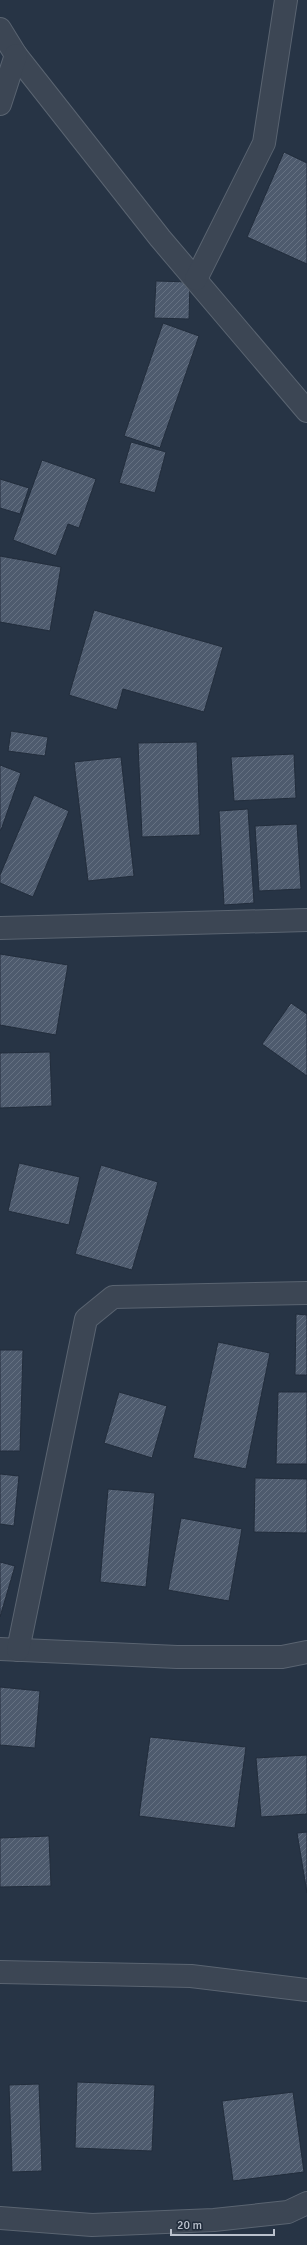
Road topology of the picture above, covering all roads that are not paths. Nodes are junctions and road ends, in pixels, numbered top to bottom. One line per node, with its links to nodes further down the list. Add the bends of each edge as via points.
1 (286, 0): 5 (street, via 264,143)
2 (0, 29): 3 (street)
3 (16, 55): 4 (street); 5 (street, via 160,238)
4 (0, 104)
5 (196, 279): 6 (street)
6 (307, 411)
7 (307, 920): 8 (street)
8 (0, 928)
9 (307, 1293): 10 (street, via 113,1297 86,1319)
10 (9, 1650): 11 (street, via 177,1657 282,1657)
11 (307, 1652)
12 (0, 1972): 13 (street, via 192,1976)
13 (307, 1990)
14 (307, 2203): 15 (street, via 288,2212 214,2220 92,2225)
15 (0, 2218)

